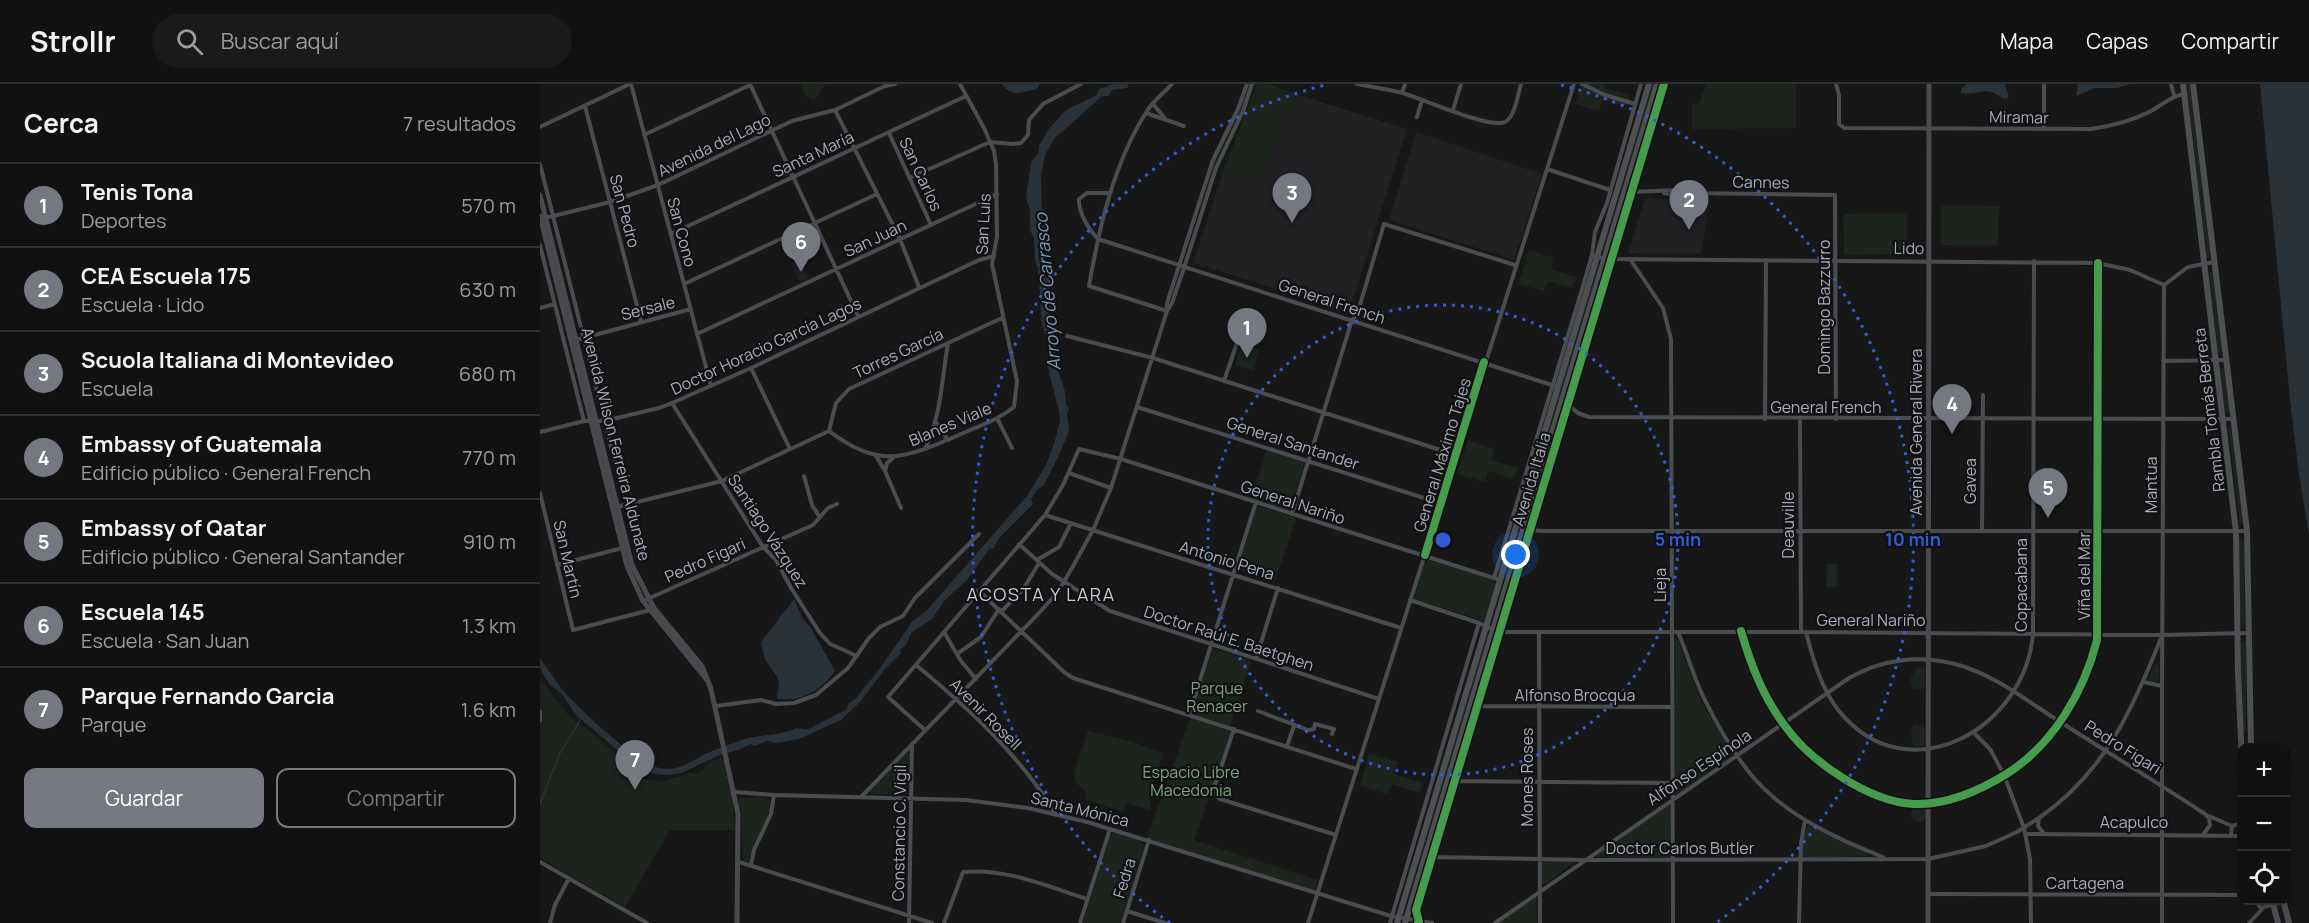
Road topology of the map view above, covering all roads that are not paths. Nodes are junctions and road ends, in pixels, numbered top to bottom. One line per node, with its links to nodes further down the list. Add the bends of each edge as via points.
1 (631, 84): 32 (street); 44 (street, San Cono)
2 (750, 84): 42 (street); 44 (street)
3 (895, 84): 33 (street, Avenida del Lago)
4 (960, 84): 28 (street, San Luis)
5 (1081, 84): 45 (street, via 1043,104 1029,120 1028,135 1021,143)
6 (1172, 84): 30 (street)
7 (1247, 84): 62 (street, via 1213,160)
8 (1252, 84): 62 (street)
9 (1357, 84): 25 (street)
10 (1405, 84): 25 (street)
11 (1461, 84): 34 (street)
12 (1521, 84): 34 (street, via 1509,118 1500,123 1465,117)
13 (1574, 84): 48 (street, General Máximo Tajes)
14 (1582, 84): 31 (street)
15 (1641, 84): 31 (street, Avenida Italia)
16 (1648, 84): 70 (main road, Avenida Italia)
17 (1658, 84): 53 (main road, Avenida Italia)
18 (1664, 84): 53 (street, Avenida Italia)
19 (1836, 84): 40 (street, Miramar, via 1839,124 1844,128)
20 (1929, 84): 40 (main road, Avenida General Rivera)
21 (2044, 84): 41 (street)
22 (2171, 84): 27 (street)
23 (2183, 84): 26 (main road, Rambla Tomás Berreta)
24 (2193, 84): 76 (main road, Rambla Tomás Berreta)
25 (1402, 93): 29 (street)
26 (2185, 94): 27 (street, Miramar); 78 (main road, Rambla Tomás Berreta)
27 (2174, 95): 41 (street, Miramar, via 2151,111 2121,123 2091,129)
28 (966, 96): 43 (street, Santa María); 45 (street, San Luis)
29 (1422, 100): 34 (street); 36 (street)
30 (1153, 104): 35 (street); 37 (street)
31 (1635, 104): 52 (street, Avenida Italia)
32 (585, 106): 39 (street); 59 (street, San Pedro)
33 (836, 110): 42 (street, Avenida del Lago, via 806,116); 46 (street)
34 (1453, 110)
35 (1146, 112): 37 (street); 54 (street)
36 (1417, 117)
37 (1166, 119): 38 (street)
38 (1184, 126)
39 (540, 128)
40 (1929, 128): 41 (street, Miramar); 74 (main road, Avenida General Rivera)
41 (2044, 129)
42 (772, 131): 49 (street); 51 (street, Avenida del Lago)
43 (888, 133): 46 (street, Santa María); 50 (street, San Carlos)
44 (644, 135): 51 (street, San Cono)
45 (990, 142): 50 (street); 56 (street, San Luis, via 996,164)
46 (855, 148): 49 (street, Santa María); 55 (street)
47 (540, 165): 60 (street, Avenida Wilson Ferreira Aldunate)
48 (1547, 169): 52 (street); 79 (street, General Máximo Tajes)
49 (793, 177): 63 (street); 65 (street, Santa María)
50 (909, 178): 64 (street, San Carlos)
51 (658, 185): 59 (street, Avenida del Lago); 65 (street, San Cono)
52 (1610, 190): 70 (street, Avenida Italia, via 1595,232)
53 (1629, 191): 58 (street, Cannes, via 1675,195); 70 (main road, Avenida Italia)
54 (1110, 193): 67 (street); 67 (street, via 1087,193 1079,199 1089,229)
55 (877, 194): 63 (street); 66 (street)
56 (997, 194): 64 (street, San Juan); 69 (street, San Luis)
57 (540, 195): 61 (main road, Avenida Wilson Ferreira Aldunate)
58 (1835, 195): 73 (street, Domingo Bazzurro)
59 (610, 202): 60 (street, Avenida del Lago); 92 (street, San Pedro)
60 (554, 216): 61 (street, Avenida del Lago); 95 (street, Avenida Wilson Ferreira Aldunate)
61 (542, 218): 95 (main road, Avenida Wilson Ferreira Aldunate); 126 (main road, Avenida Wilson Ferreira Aldunate)
62 (1197, 219): 80 (street)
63 (815, 224): 81 (street); 82 (street)
64 (931, 225): 66 (street, San Juan)
65 (670, 234): 82 (street, San Cono)
66 (900, 239): 81 (street, San Juan); 84 (street)
67 (1098, 239): 80 (street, General French); 88 (street, via 1089,286)
68 (540, 246): 85 (street, Avenida Wilson Ferreira Aldunate)
69 (994, 256): 84 (street, Doctor Horacio García Lagos); 90 (street, San Luis, via 992,264)
70 (1602, 257): 71 (street, Lido); 106 (main road, Avenida Italia); 109 (street, Avenida Italia); 156 (main road, Avenida Italia)
71 (1630, 259): 72 (street, Lido); 114 (street, Lieja, via 1668,320)
72 (1766, 260): 73 (street, Lido); 116 (street)
73 (1836, 261): 74 (street, Lido); 118 (street, Domingo Bazzurro)
74 (1930, 261): 75 (street, Lido); 119 (main road, Avenida General Rivera)
75 (2034, 261): 77 (street, Lido); 120 (street, Copacabana)
76 (2214, 262): 78 (street); 100 (main road, Rambla Tomás Berreta)
77 (2098, 263): 83 (street, Lido, via 2130,270); 121 (street, Viña del Mar)
78 (2204, 264): 83 (street, via 2185,268); 99 (main road, Rambla Tomás Berreta)
79 (1515, 265): 91 (street, via 1384,224 1357,315); 102 (street, General Máximo Tajes)
80 (1182, 267): 88 (street); 91 (street, General French)
81 (836, 270): 89 (street); 93 (street, San Juan)
82 (684, 284): 87 (street, San Cono)
83 (2164, 285): 101 (street, Mantua)
84 (919, 287): 89 (street, Doctor Horacio García Lagos)
85 (555, 304): 86 (street); 125 (street, Avenida Wilson Ferreira Aldunate)
86 (540, 308)
87 (691, 309): 92 (street, Sersale); 93 (street, San Cono)
88 (1167, 311): 98 (street)
89 (858, 316): 103 (street, Doctor Horacio García Lagos)
90 (1002, 318): 97 (street, Torres García); 110 (street, San Luis, via 1017,381)
91 (1352, 320): 102 (street, General French); 112 (street)
92 (641, 321): 95 (street, Sersale)
93 (697, 334): 105 (street, San Cono)
94 (1067, 336): 98 (street)
95 (580, 338): 126 (main road, Avenida Wilson Ferreira Aldunate); 127 (street, Avenida Wilson Ferreira Aldunate)
96 (1239, 338): 104 (street)
97 (948, 343): 128 (street); 129 (street, Torres García, via 849,389 836,403)
98 (1153, 358): 104 (street); 111 (street)
99 (2217, 360): 100 (street); 101 (street); 124 (main road, Rambla Tomás Berreta)
100 (2226, 360): 123 (main road, Rambla Tomás Berreta)
101 (2163, 361): 122 (street, Mantua)
102 (1484, 362): 106 (street, General French); 135 (street, General Máximo Tajes)
103 (751, 368): 105 (street, Doctor Horacio García Lagos); 133 (street)
104 (1224, 381): 112 (street)
105 (711, 386): 108 (street, Doctor Horacio García Lagos)
106 (1556, 387): 175 (main road, Avenida Italia)
107 (1983, 395): 115 (street, Gavea)
108 (672, 403): 127 (street, Doctor Horacio García Lagos); 144 (street, Santiago Vázquez)
109 (1568, 405): 114 (street, General French, via 1589,417); 156 (street, Avenida Italia)
110 (1014, 407): 113 (street, Blanes Viale)
111 (1137, 407): 138 (street); 139 (street, General Santander)
112 (1323, 412): 135 (street); 139 (street)
113 (997, 418): 131 (street, Blanes Viale); 132 (street)
114 (1672, 418): 116 (street, General French); 160 (street, Lieja)
115 (1982, 418): 119 (street, General French); 120 (street, General French); 158 (street, Gavea)
116 (1765, 419): 117 (street, General French)
117 (1800, 419): 118 (street, General French); 161 (street, Deauville)
118 (1836, 419): 119 (street, General French)
119 (1929, 419): 157 (main road, Avenida General Rivera)
120 (2034, 419): 121 (street, General French); 162 (street, Copacabana)
121 (2098, 419): 122 (street, General French); 163 (street, Viña del Mar)
122 (2163, 419): 124 (street, General French); 164 (street, Mantua)
123 (2233, 419): 124 (street, General French); 165 (main road, Rambla Tomás Berreta)
124 (2224, 420): 166 (main road, Rambla Tomás Berreta)
125 (584, 421): 126 (street, Doctor Horacio García Lagos); 130 (street, Doctor Horacio García Lagos)
126 (594, 421): 127 (street, Doctor Horacio García Lagos); 150 (main road, Avenida Wilson Ferreira Aldunate); 170 (main road, Avenida Wilson Ferreira Aldunate)
127 (604, 421): 140 (street, Avenida Wilson Ferreira Aldunate)
128 (935, 421): 131 (street); 134 (street)
129 (829, 431): 133 (street); 136 (street, Blanes Viale)
130 (540, 432)
131 (948, 440): 134 (street, Blanes Viale)
132 (1012, 448)
133 (790, 449): 144 (street)
134 (924, 450): 137 (street, Blanes Viale)
135 (1456, 455): 148 (street, General Máximo Tajes)
136 (876, 456): 137 (street, Blanes Viale); 141 (street)
137 (893, 458): 141 (street)
138 (1121, 459): 142 (street, General Nariño, via 1080,449); 145 (street); 147 (street, General Nariño)
139 (1308, 460): 148 (street, General Santander); 153 (street)
140 (615, 463)
141 (885, 471): 151 (street)
142 (1069, 473): 145 (street); 152 (street)
143 (804, 476): 154 (street)
144 (722, 481): 150 (street); 169 (street, Santiago Vázquez)
145 (1111, 488): 159 (street)
146 (540, 493): 173 (street, San Martín)
147 (1256, 502): 153 (street, General Nariño); 174 (street)
148 (1440, 503): 171 (street, General Máximo Tajes)
149 (837, 504): 154 (street, Pedro Figari)
150 (617, 507): 179 (main road, Avenida Wilson Ferreira Aldunate)
151 (901, 508)
152 (1045, 514): 155 (street, Antonio Pena); 168 (street)
153 (1292, 514): 171 (street, General Nariño)
154 (819, 516): 169 (street, Pedro Figari, via 813,525)
155 (1071, 523): 159 (street, Antonio Pena); 172 (street, via 1059,547)
156 (1527, 528): 160 (street); 184 (main road, Avenida Italia); 191 (street, Avenida Italia)
157 (1929, 530): 158 (street); 161 (street); 196 (main road, Avenida General Rivera)
158 (1982, 530): 162 (street)
159 (1093, 531): 174 (street, Antonio Pena); 176 (street)
160 (1672, 531): 161 (street); 193 (street, Lieja)
161 (1799, 531): 195 (street, Deauville)
162 (2033, 531): 163 (street); 197 (street, Copacabana)
163 (2098, 531): 164 (street); 198 (street, Viña del Mar)
164 (2163, 531): 166 (street); 201 (street, Mantua)
165 (2247, 531): 166 (street); 200 (main road, Rambla Tomás Berreta)
166 (2236, 532): 199 (main road, Rambla Tomás Berreta)
167 (979, 534): 204 (street, via 915,598 903,616 880,627 869,638)
168 (1019, 544): 172 (street, Doctor Raúl E. Baetghen); 178 (street)
169 (763, 547): 179 (street, Pedro Figari); 204 (street, Santiago Vázquez, via 776,560 790,588 830,645)
170 (622, 548): 173 (street); 179 (main road, Avenida Wilson Ferreira Aldunate, via 631,575)
171 (1425, 555): 175 (street, General Nariño); 180 (street, General Máximo Tajes)
172 (1038, 561): 176 (street, Doctor Raúl E. Baetghen); 182 (street, via 1024,588)
173 (557, 565): 181 (street, San Martín, via 573,630)
174 (1233, 574): 177 (street, Antonio Pena); 202 (street)
175 (1497, 579): 183 (main road, Avenida Italia)
176 (1063, 582): 190 (street); 202 (street, Doctor Raúl E. Baetghen, via 1110,611)
177 (1278, 588): 187 (street, Antonio Pena); 205 (street)
178 (979, 591): 182 (street); 189 (street)
179 (646, 600): 181 (main road, Avenida Wilson Ferreira Aldunate)
180 (1410, 600): 185 (street); 187 (street, General Máximo Tajes)
181 (652, 609): 215 (main road, Avenida Wilson Ferreira Aldunate, via 707,680)
182 (1000, 610): 190 (street); 203 (street, via 981,637)
183 (1490, 615): 184 (street); 186 (main road, Avenida Italia)
184 (1498, 617): 191 (main road, Avenida Italia)
185 (1479, 623): 186 (street); 248 (street, Avenida Italia)
186 (1486, 627): 191 (street); 248 (main road, Avenida Italia)
187 (1401, 628): 214 (street, General Máximo Tajes)
188 (1741, 631): 194 (street, General Nariño); 195 (street, General Nariño); 224 (street, Viña del Mar, via 1757,678)
189 (944, 632): 203 (street); 207 (street)
190 (1022, 632): 208 (street); 221 (street, via 1073,678)
191 (1496, 632): 192 (street, General Nariño); 216 (street, Avenida Italia); 280 (main road, Avenida Italia)
192 (1539, 632): 193 (street, General Nariño); 218 (street, Mones Roses)
193 (1672, 632): 194 (street, General Nariño); 217 (street, Lieja)
194 (1678, 632): 239 (street, via 1702,696)
195 (1803, 632): 196 (street, General Nariño); 212 (street, Deauville)
196 (1929, 633): 197 (street, General Nariño); 206 (main road, Avenida General Rivera)
197 (2033, 633): 198 (street, General Nariño); 211 (street, Copacabana)
198 (2097, 633): 201 (street, General Nariño); 223 (street, Viña del Mar, via 2090,664)
199 (2238, 633): 200 (street, General Nariño); 201 (street, General Nariño); 229 (main road, Rambla Tomás Berreta)
200 (2249, 633): 230 (main road, Rambla Tomás Berreta)
201 (2162, 635): 209 (street, Doctor Carlos Butler); 210 (street, Mantua)
202 (1211, 644): 205 (street, Doctor Raúl E. Baetghen); 221 (street)
203 (957, 654): 208 (street)
204 (857, 656): 215 (street, via 838,678 810,697 776,704 761,700)
205 (1256, 659): 214 (street, Doctor Raúl E. Baetghen)
206 (1929, 660): 211 (street, Pedro Figari, via 1971,669); 212 (street, Alfonso Espínola, via 1902,660 1877,666); 237 (main road, Avenida General Rivera)
207 (916, 664): 213 (street, Avenir Rosell); 227 (street, via 888,697)
208 (976, 679): 213 (street)
209 (2144, 682): 210 (street); 238 (street, Doctor Carlos Butler)
210 (2162, 686): 245 (street, Mantua)
211 (2013, 692): 223 (street, Pedro Figari); 228 (street, Copacabana, via 1998,714)
212 (1826, 693): 224 (street, Alfonso Espínola); 237 (street, Deauville, via 1845,717 1876,739 1897,747)
213 (957, 699): 227 (street); 253 (street, Avenir Rosell, via 998,739)
214 (1379, 699): 240 (street, General Máximo Tajes)
215 (716, 706): 246 (main road, Avenida Wilson Ferreira Aldunate)
216 (1477, 706): 218 (street, Alfonso Brocqua); 242 (street, Avenida Italia)
217 (1673, 707): 218 (street, Alfonso Brocqua); 244 (street, Lieja)
218 (1539, 708): 243 (street, Mones Roses)
219 (1258, 711): 225 (street)
220 (540, 712): 222 (street)
221 (1189, 715): 226 (street)
222 (540, 720)
223 (2060, 722): 238 (street, Pedro Figari); 241 (street, Viña del Mar, via 2022,764)
224 (1783, 724): 239 (street, Alfonso Espínola); 252 (street, Viña del Mar, via 1808,752 1847,780 1897,801)
225 (1294, 726): 231 (street, via 1308,730 1316,724 1334,729); 236 (street)
226 (1233, 729): 236 (street); 265 (street, via 1216,795)
227 (925, 730): 233 (street)
228 (1974, 733): 237 (street, Copacabana); 241 (street, via 1990,749)
229 (2240, 733): 230 (street); 232 (main road, Rambla Tomás Berreta)
230 (2250, 733): 235 (main road, Rambla Tomás Berreta)
231 (1332, 734)
232 (2240, 742): 234 (street, Rambla Tomás Berreta)
233 (912, 743): 249 (street); 250 (street, Constancio C. Vigil)
234 (2243, 743)
235 (2250, 743)
236 (1287, 746): 240 (street)
237 (1929, 749): 252 (main road, Avenida General Rivera)
238 (2106, 751): 245 (street, Pedro Figari); 255 (street, Doctor Carlos Butler, via 2066,798)
239 (1737, 756): 251 (street, Alfonso Espínola); 256 (street, via 1756,781)
240 (1356, 769): 265 (street, General Máximo Tajes)
241 (2004, 775): 252 (street, Viña del Mar, via 1970,793); 259 (street)
242 (1454, 781): 243 (street); 269 (street, Avenida Italia)
243 (1539, 783): 244 (street); 274 (street, Mones Roses)
244 (1673, 783): 251 (street, Lieja)
245 (2162, 785): 254 (street, Pedro Figari); 263 (street, Mantua)
246 (735, 792): 247 (street, Santa Mónica); 277 (main road, Avenida Wilson Ferreira Aldunate)
247 (774, 795): 249 (street, Santa Mónica); 278 (street, via 771,814)
248 (1432, 795): 281 (main road, Avenida Italia)
249 (862, 796): 250 (street, Santa Mónica)
250 (911, 799): 253 (street, Santa Mónica, via 976,801); 296 (street, Constancio C. Vigil)
251 (1673, 799): 270 (street, Lieja); 275 (street, Alfonso Espínola)
252 (1929, 803): 273 (main road, Avenida General Rivera)
253 (1055, 813): 260 (street, Santa Mónica)
254 (2205, 814): 258 (street, Pedro Figari); 266 (street, via 2210,825)
255 (2039, 818): 259 (street, Doctor Carlos Butler); 262 (street, via 2038,826)
256 (1805, 820): 271 (street); 272 (street)
257 (2237, 824): 258 (street)
258 (2232, 826): 264 (street)
259 (2025, 828): 261 (street); 273 (street, Doctor Carlos Butler, via 1974,850)
260 (1110, 829): 268 (street, Santa Mónica); 289 (street)
261 (2026, 834): 262 (street, Acapulco); 286 (street)
262 (2044, 834): 263 (street, Acapulco)
263 (2162, 834): 266 (street, Acapulco); 287 (street, Mantua)
264 (2231, 834): 266 (street, Acapulco); 267 (street, Acapulco)
265 (1336, 835): 284 (street, General Máximo Tajes)
266 (2203, 835)
267 (2237, 835)
268 (1149, 840): 284 (street, Santa Mónica); 295 (street, Fedra)
269 (1431, 857): 274 (street, Doctor Carlos Butler); 280 (street, Avenida Italia)
270 (1673, 859): 271 (street, Doctor Carlos Butler); 275 (street, Doctor Carlos Butler); 314 (street, Lieja)
271 (1800, 859): 272 (street, Doctor Carlos Butler); 315 (street)
272 (1886, 859): 273 (street, Doctor Carlos Butler)
273 (1928, 859): 285 (main road, Avenida General Rivera)
274 (1540, 860): 275 (street, Doctor Carlos Butler); 282 (street, Mones Roses)
275 (1584, 860): 282 (street, Alfonso Espínola)
276 (540, 862): 279 (street)
277 (739, 862): 278 (street); 301 (main road, Avenida Wilson Ferreira Aldunate)
278 (751, 865): 296 (street)
279 (569, 878): 299 (street); 300 (street)
280 (1421, 881): 283 (main road, Avenida Italia)
281 (1404, 889): 283 (street); 297 (street, Avenida Italia); 298 (main road, Avenida Italia)
282 (1540, 891): 312 (street, Alfonso Espínola); 313 (street, Mones Roses)
283 (1418, 892): 298 (main road, Avenida Italia); 310 (street, Avenida Italia, via 1415,912)
284 (1317, 894): 297 (street, Santa Mónica); 308 (street, General Máximo Tajes)
285 (1928, 894): 286 (street, Cartagena); 316 (main road, Avenida General Rivera)
286 (2031, 894): 287 (street, Cartagena); 317 (street)
287 (2162, 895): 288 (street, Cartagena); 318 (street, Mantua)
288 (2237, 895)
289 (1087, 899): 304 (street, via 1012,874 963,872); 305 (street)
290 (2259, 905): 294 (street)
291 (2268, 905): 294 (street)
292 (2273, 905): 320 (main road)
293 (2285, 905): 321 (main road)
294 (2262, 909): 319 (street)
295 (1127, 910): 306 (street, Fedra); 307 (street)
296 (909, 916): 302 (street, Constancio C. Vigil); 303 (street)
297 (1391, 916): 298 (street, Santa Mónica); 309 (street, Avenida Italia)
298 (1403, 920): 310 (street, Santa Mónica)
299 (550, 923)
300 (647, 923)
301 (738, 923)
302 (909, 923)
303 (932, 923)
304 (944, 923)
305 (1080, 923)
306 (1123, 923)
307 (1166, 923)
308 (1308, 923)
309 (1390, 923)
310 (1419, 923): 311 (street, Santa Mónica)
311 (1432, 923)
312 (1495, 923)
313 (1540, 923)
314 (1673, 923)
315 (1799, 923)
316 (1928, 923)
317 (2031, 923)
318 (2162, 923)
319 (2249, 923)
320 (2278, 923)
321 (2289, 923)

